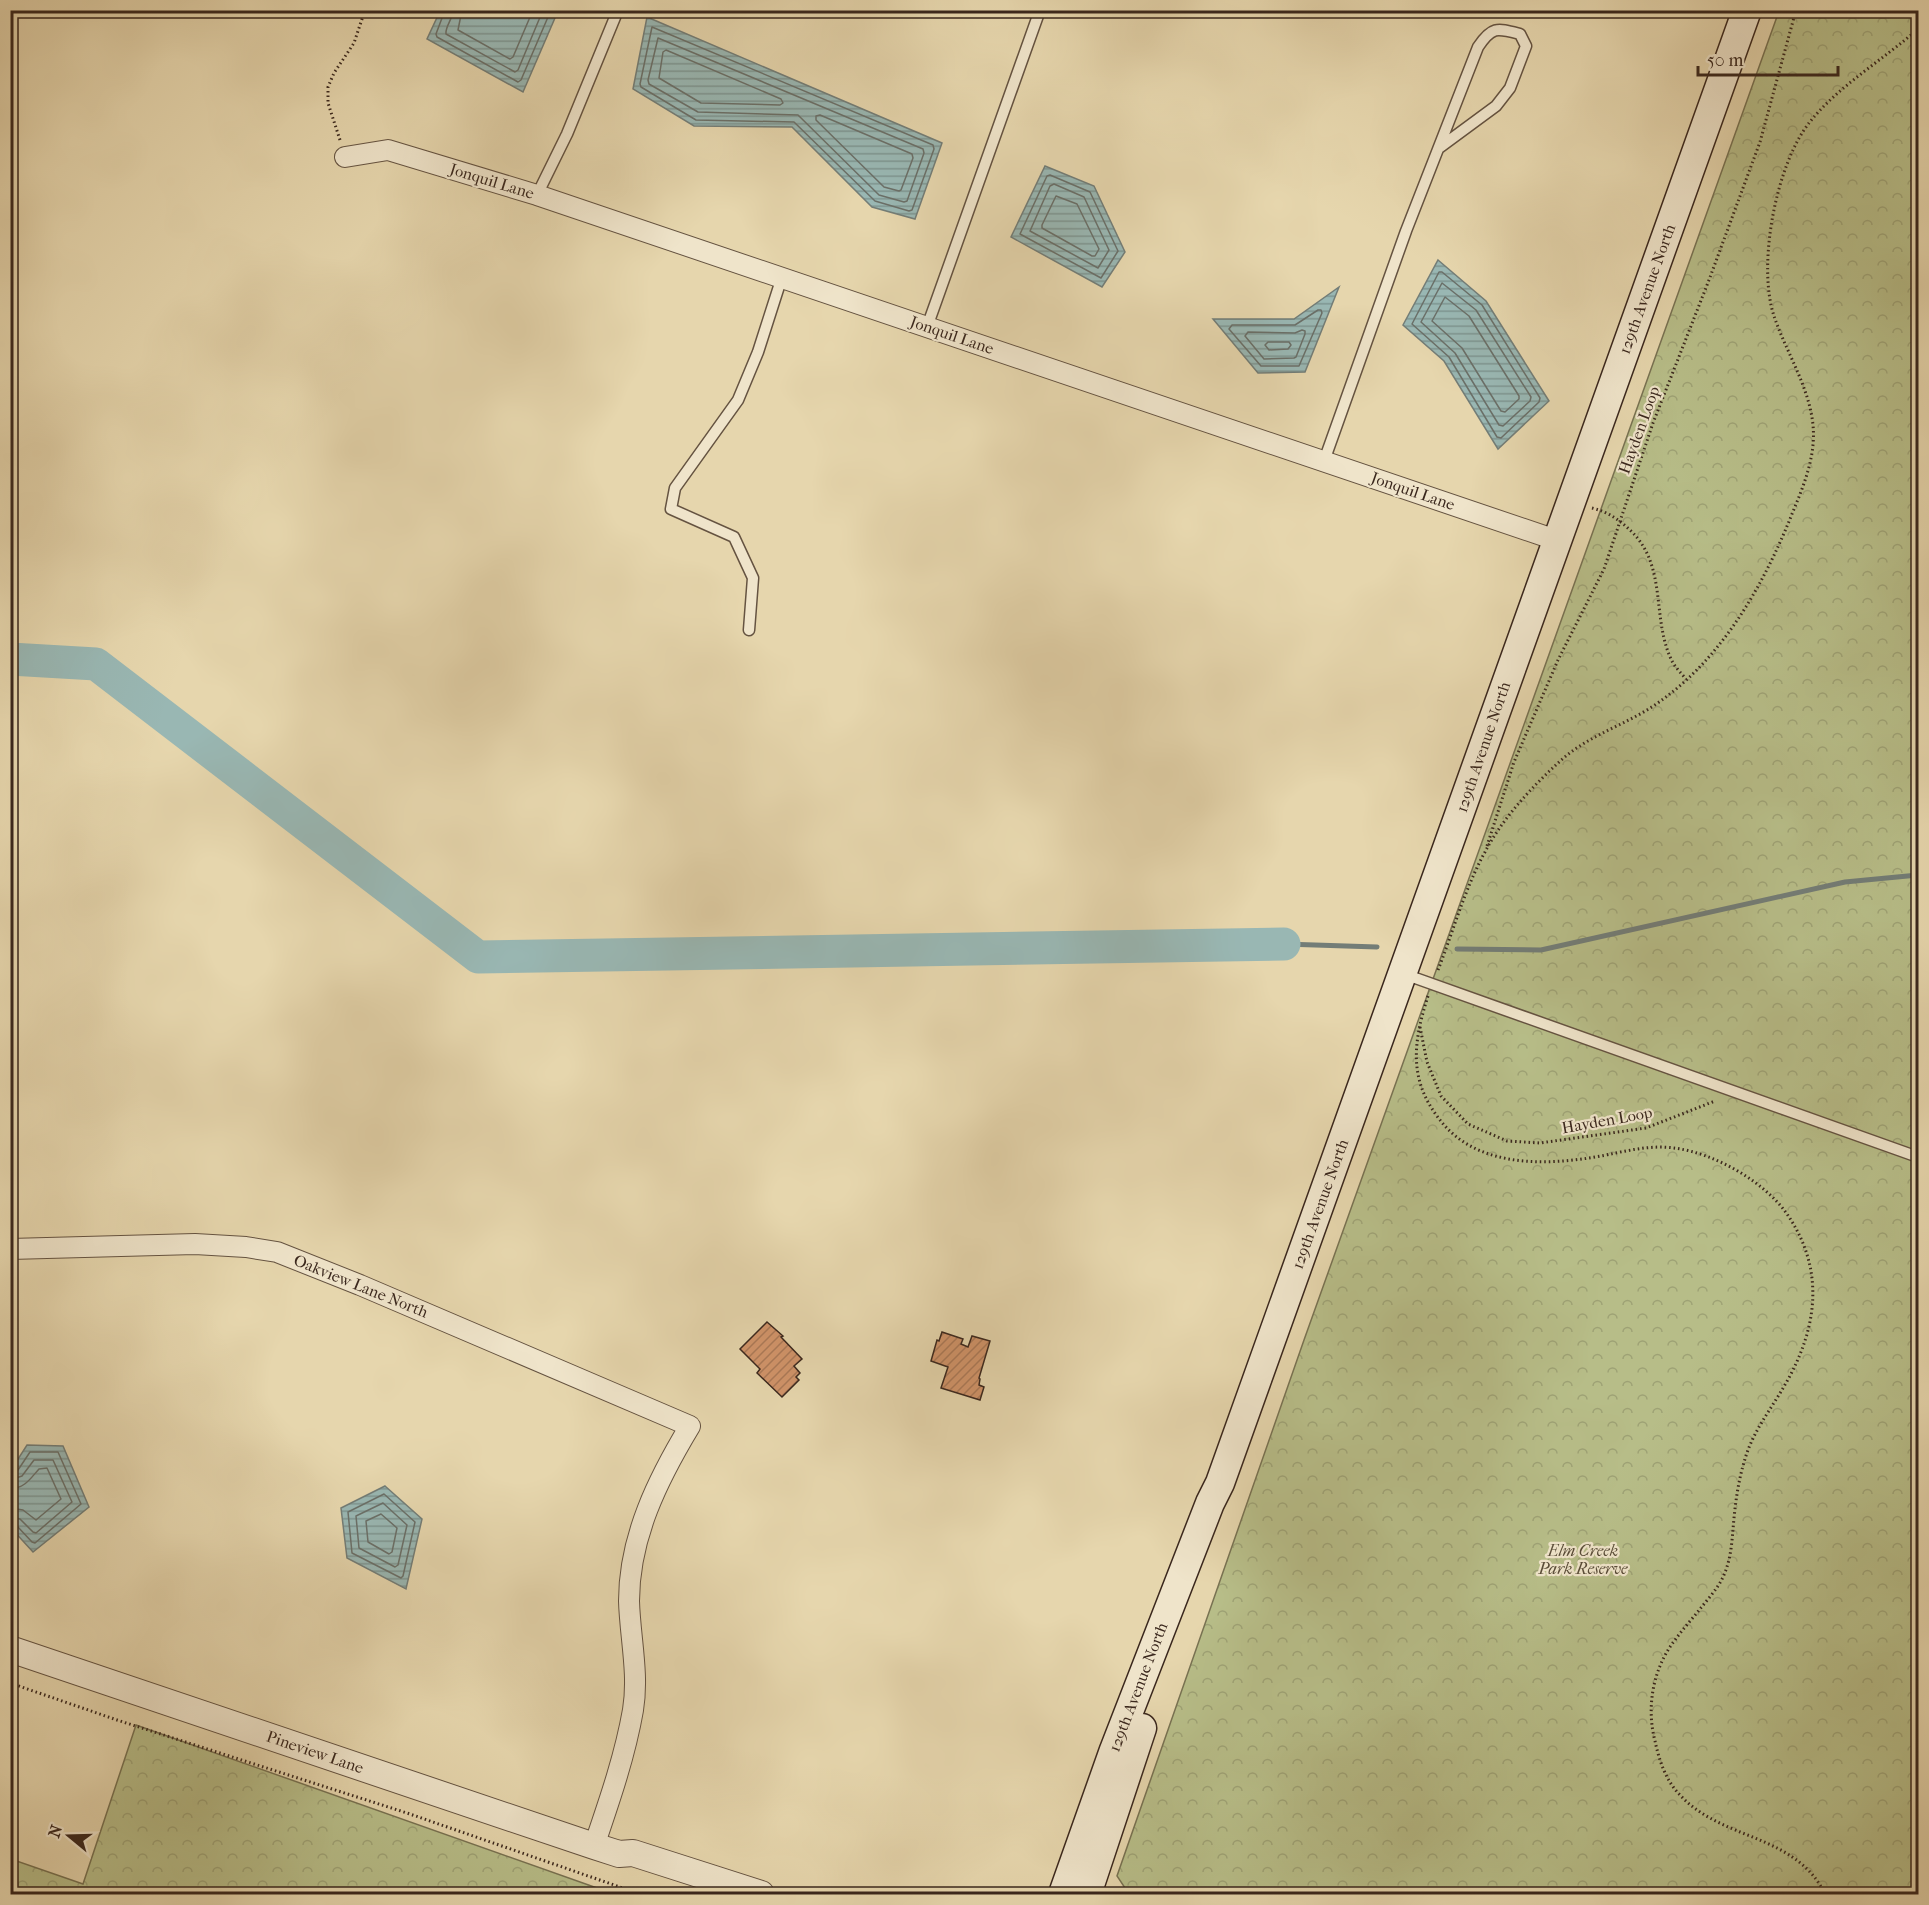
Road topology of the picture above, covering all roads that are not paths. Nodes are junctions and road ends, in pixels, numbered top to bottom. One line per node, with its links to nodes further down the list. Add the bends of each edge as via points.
1 (618, 10): 6 (lane, via 567,134)
2 (1040, 10): 8 (lane)
3 (1747, 10): 10 (main road, 129th Avenue North)
4 (1439, 148): 4 (lane, via 1478,47 1488,32 1500,29 1520,34 1526,46 1510,88 1496,106); 9 (lane)
5 (345, 157): 6 (street, Jonquil Lane, via 388,150)
6 (537, 195): 7 (street, Jonquil Lane)
7 (782, 277): 8 (street, Jonquil Lane); 11 (lane, via 738,400 675,488 671,508 734,537 753,578)
8 (927, 327): 9 (street, Jonquil Lane)
9 (1324, 461): 10 (street, Jonquil Lane)
10 (1556, 540): 12 (main road, 129th Avenue North)
11 (749, 630)
12 (1403, 974): 13 (lane); 15 (main road, 129th Avenue North)
13 (1918, 1157)
14 (10, 1249): 17 (street, Oakview Lane North, via 195,1244 277,1252 690,1426 648,1506 638,1541 629,1600 633,1708 619,1769)
15 (1220, 1483): 21 (main road, 129th Avenue North, via 1114,1750); 22 (main road, 129th Avenue North, via 1213,1519)
16 (10, 1648): 17 (street, Pineview Lane)
17 (594, 1846): 18 (street, Pineview Lane)
18 (619, 1854): 19 (street, Pineview Lane, via 628,1866); 20 (street, Pineview Lane, via 633,1853)
19 (707, 1894)
20 (760, 1894)
21 (1062, 1894)
22 (1087, 1894)

